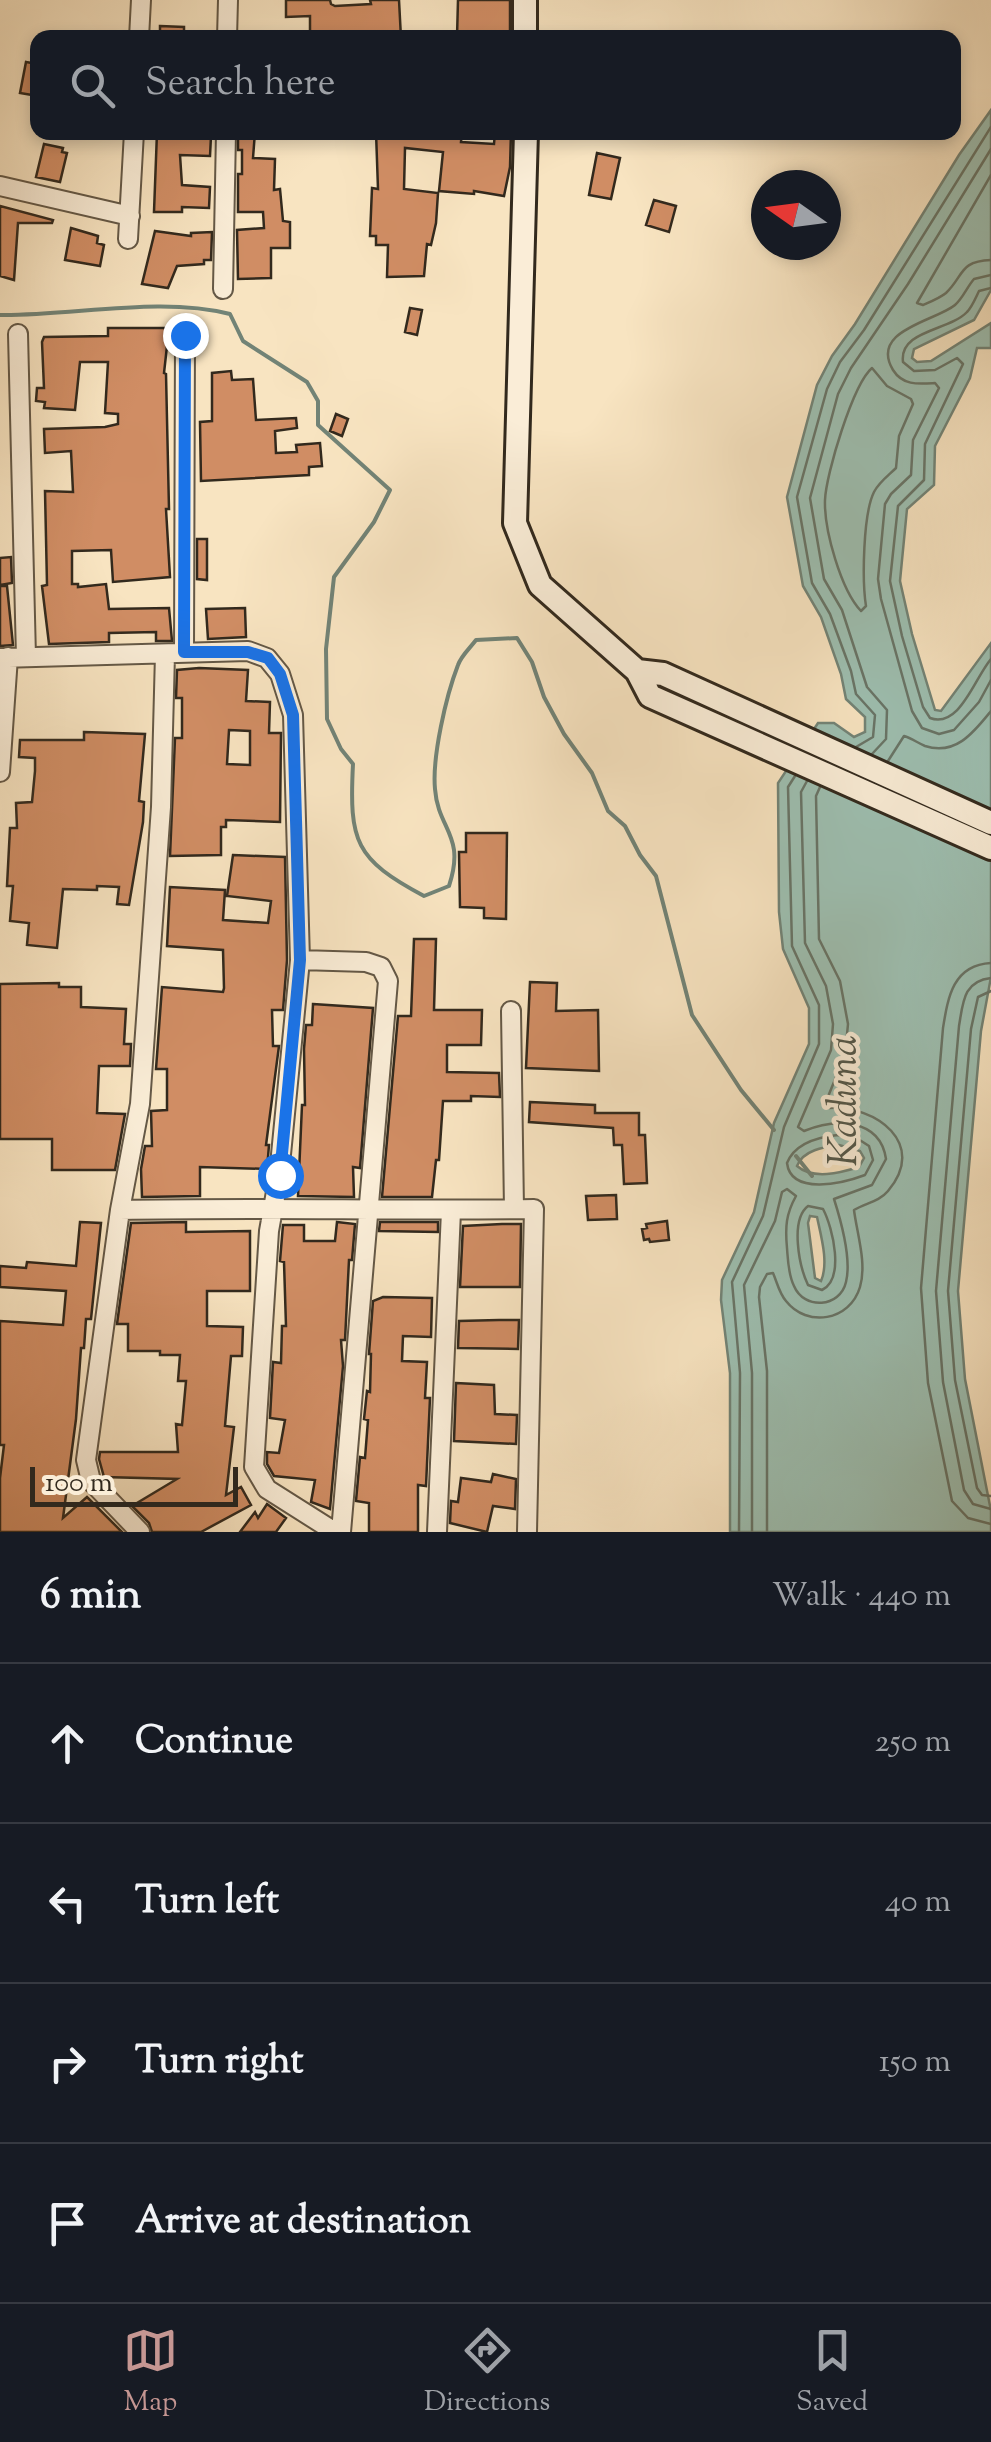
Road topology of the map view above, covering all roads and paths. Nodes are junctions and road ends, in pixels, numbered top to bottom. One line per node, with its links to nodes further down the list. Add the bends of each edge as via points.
1 (141, 0): 4 (street)
2 (228, 0): 5 (street)
3 (525, 0): 6 (street)
4 (139, 30)
5 (228, 30)
6 (526, 30)
7 (134, 140): 11 (street)
8 (226, 140): 13 (street)
9 (526, 140): 19 (street, via 515,523 540,585)
10 (0, 186): 11 (street)
11 (130, 216): 12 (street)
12 (128, 240)
13 (223, 288)
14 (18, 334): 18 (street)
15 (185, 335): 16 (street)
16 (184, 652): 17 (street); 23 (street, via 248,652 268,658 280,674 293,715)
17 (165, 654): 18 (street); 27 (street, via 147,1026)
18 (11, 657): 20 (street)
19 (637, 670): 21 (street, via 663,674); 22 (street, via 650,696)
20 (0, 772)
21 (991, 823)
22 (991, 848)
23 (300, 960): 25 (street, via 280,1175); 28 (street, via 366,962 381,966 388,981)
24 (511, 1011): 26 (street)
25 (271, 1206): 27 (street); 28 (street); 31 (street, via 254,1468 266,1489)
26 (514, 1209): 29 (street); 33 (street, via 534,1209)
27 (120, 1210): 30 (street, via 86,1470)
28 (368, 1211): 29 (street); 31 (street)
29 (450, 1211): 32 (street)
30 (140, 1532)
31 (338, 1532)
32 (437, 1532)
33 (528, 1532)

